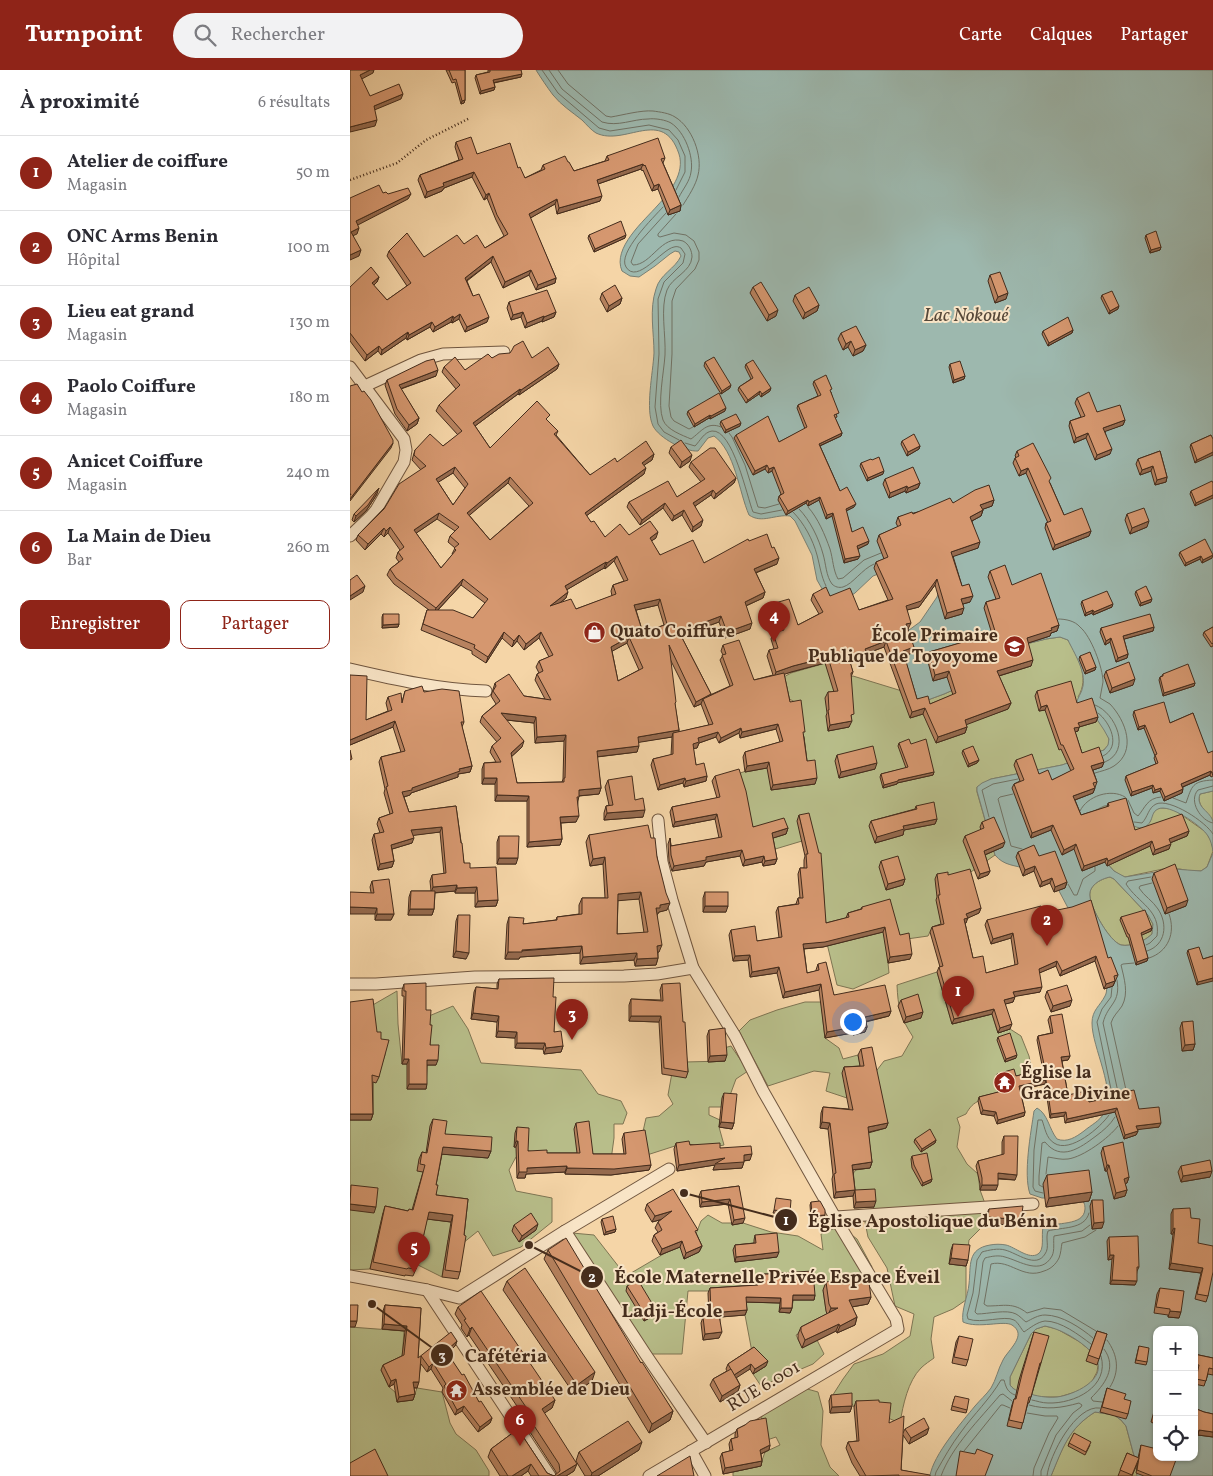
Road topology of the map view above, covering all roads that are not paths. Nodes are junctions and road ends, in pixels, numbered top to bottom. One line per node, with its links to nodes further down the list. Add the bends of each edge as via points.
1 (504, 352): 3 (street, via 443,354 421,360)
2 (350, 367): 3 (street)
3 (365, 386): 4 (street, via 404,439 406,450 404,462 380,504)
4 (350, 536)
5 (350, 669): 6 (street, via 466,691)
6 (486, 691)
7 (658, 820): 8 (street, via 664,870)
8 (693, 968): 9 (street, via 633,976 475,977); 12 (street, via 735,1036)
9 (350, 984)
10 (669, 1170): 13 (street)
11 (1033, 1204): 12 (street)
12 (836, 1218): 16 (street, RUE 6.001, via 896,1319 898,1329)
13 (565, 1232): 15 (street, via 459,1298); 16 (street)
14 (350, 1276): 15 (street)
15 (427, 1290): 18 (street)
16 (706, 1442): 17 (street, RUE 6.001)
17 (691, 1451): 19 (street, RUE 6.001); 20 (street)
18 (550, 1476)
19 (649, 1476)
20 (705, 1476)

